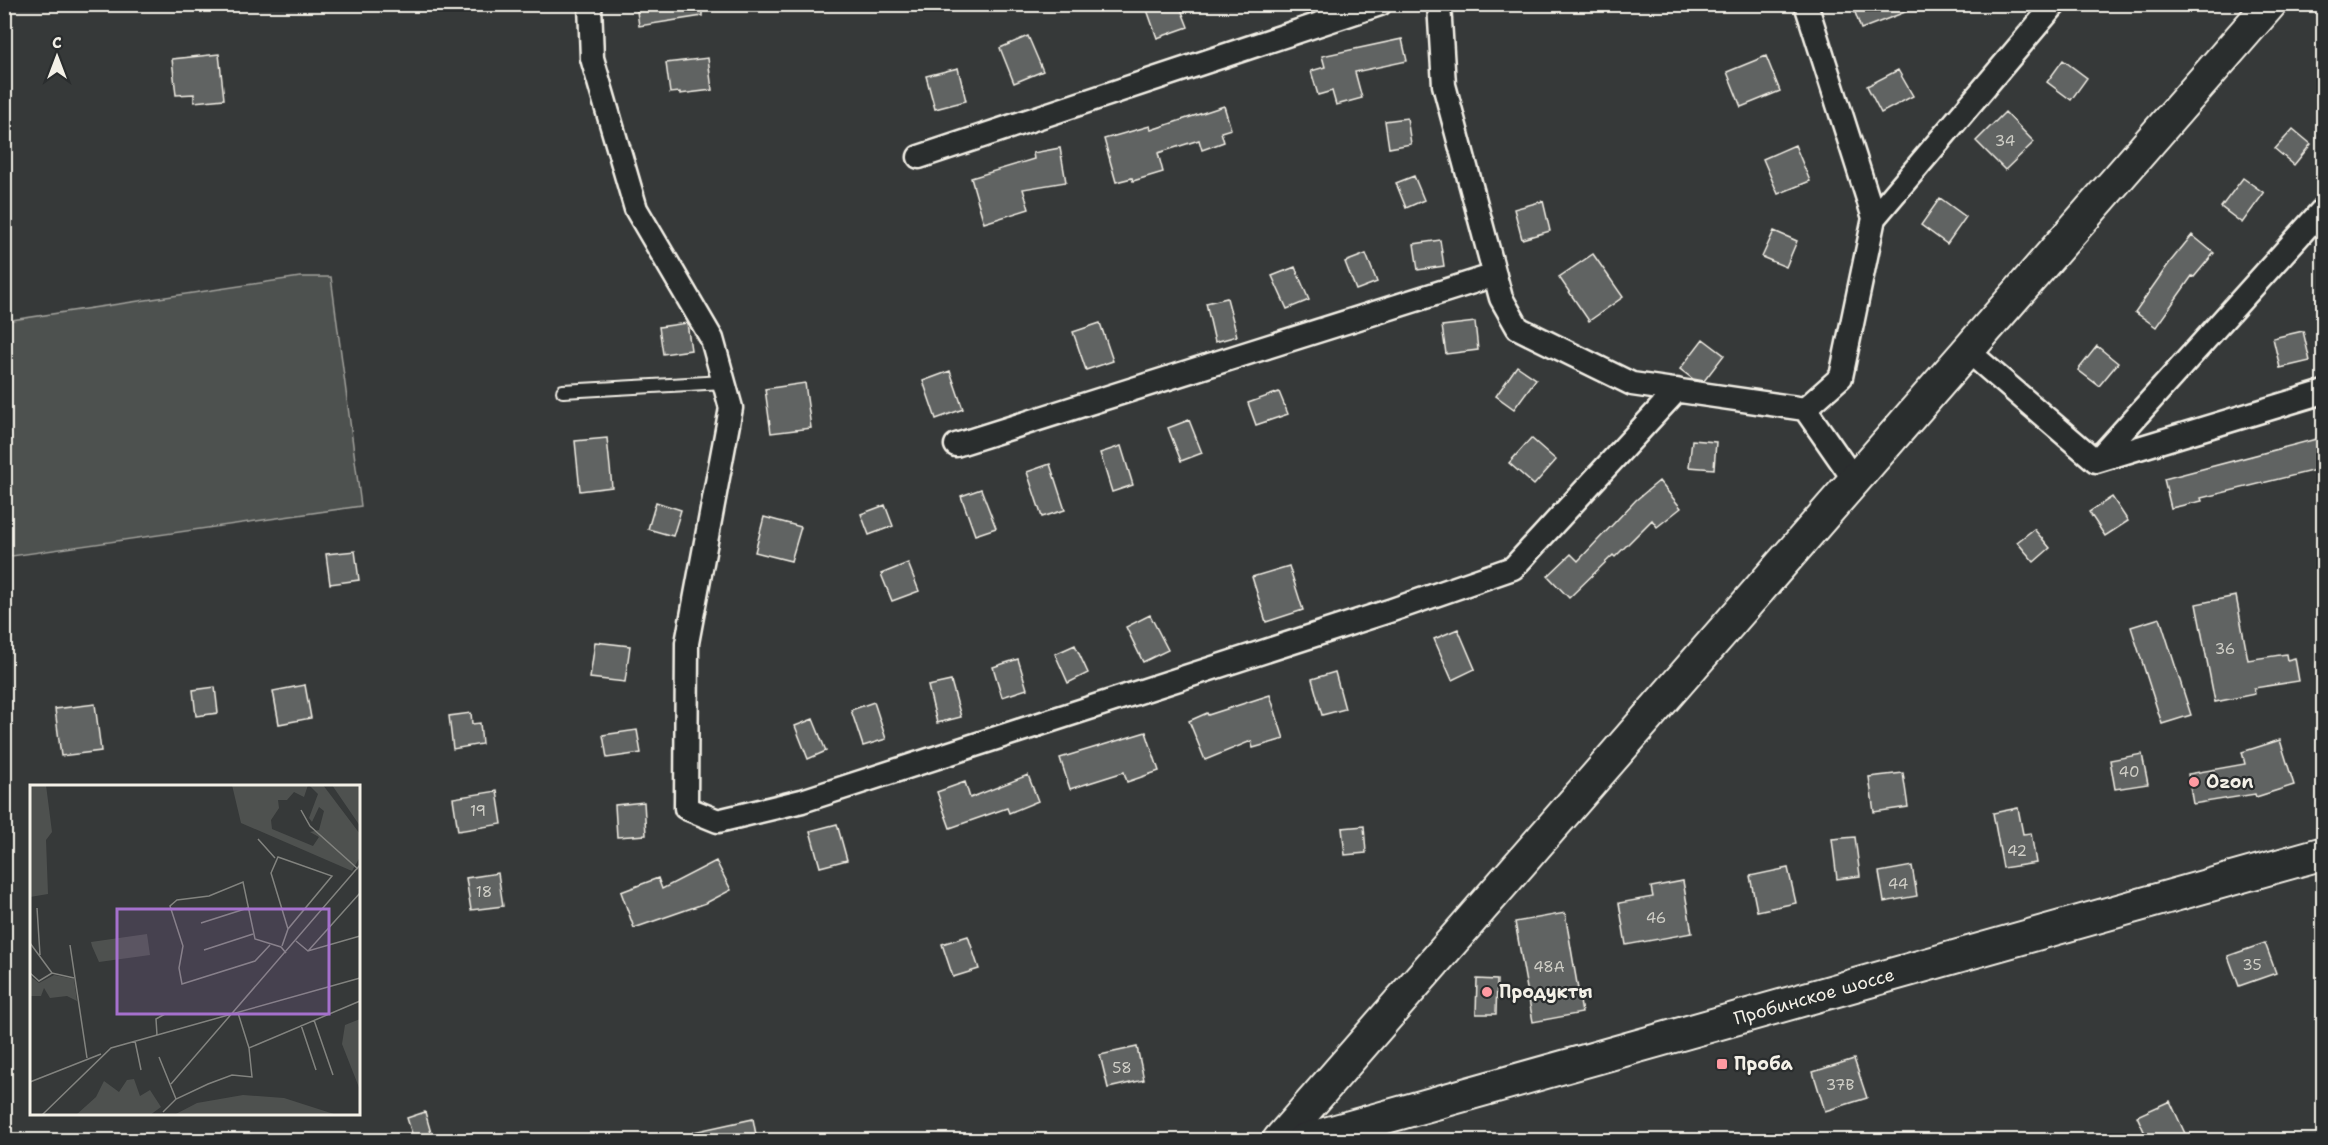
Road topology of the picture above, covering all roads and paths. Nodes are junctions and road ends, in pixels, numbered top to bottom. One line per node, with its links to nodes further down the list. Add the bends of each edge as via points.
1 (590, 4): 12 (street, via 592,58 636,209 712,339)
2 (1380, 4): 7 (street)
3 (1439, 4): 10 (street, via 1444,85)
4 (1806, 4): 9 (street)
5 (2055, 4): 9 (street)
6 (2270, 4): 11 (street)
7 (919, 157)
8 (2324, 208): 18 (street)
9 (1874, 218): 16 (street, via 1841,377)
10 (1495, 275): 13 (street, via 1501,298 1518,328 1632,384); 17 (street)
11 (1968, 351): 18 (street); 19 (street)
12 (724, 382): 13 (street, via 731,408 687,643 686,808 718,821 802,801 1513,568); 14 (lane)
13 (1677, 390): 16 (street)
14 (563, 391)
15 (2324, 392): 18 (street)
16 (1805, 409): 19 (street)
17 (956, 445)
18 (2096, 461)
19 (1855, 481): 22 (street)
20 (2324, 853): 21 (street, Пробинское шоссе)
21 (1320, 1138)
22 (1279, 1140)

